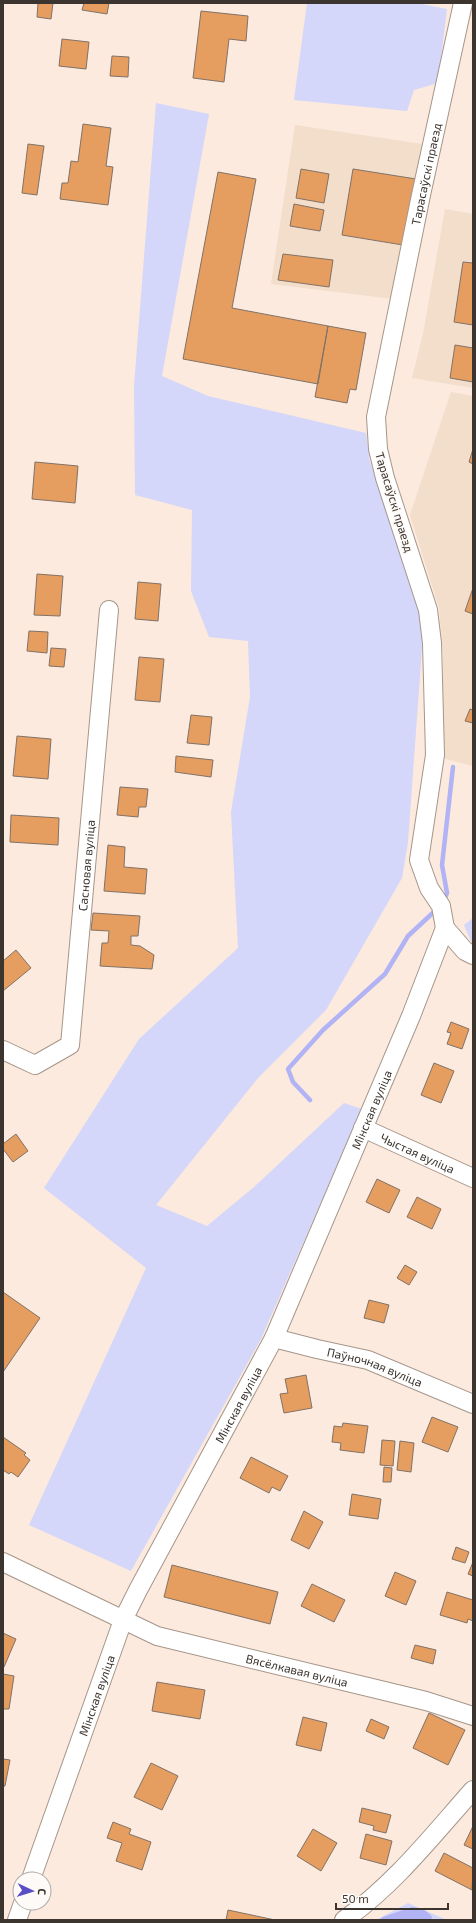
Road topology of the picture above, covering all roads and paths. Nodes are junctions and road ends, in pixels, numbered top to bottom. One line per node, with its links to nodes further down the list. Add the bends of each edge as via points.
1 (463, 3): 3 (street, Тарасаўскі праезд, via 376,417 378,449 385,478 428,610 432,643 435,755 419,860 429,888 441,906)
2 (109, 610): 5 (street, Сасновая вуліца, via 70,1045 36,1065)
3 (445, 928): 4 (street, via 465,951); 6 (street, Мінская вуліца)
4 (473, 955)
5 (3, 1050)
6 (363, 1128): 7 (street, Чыстая вуліца); 8 (street, Мінская вуліца)
7 (473, 1178)
8 (274, 1338): 9 (street, Паўночная вуліца, via 368,1360); 11 (street, Мінская вуліца)
9 (473, 1404)
10 (3, 1562): 11 (street, Вясёлкавая вуліца)
11 (123, 1620): 12 (street, Вясёлкавая вуліца, via 164,1638 426,1701); 14 (street, Мінская вуліца)
12 (473, 1716)
13 (473, 1790): 15 (street, via 397,1876)
14 (34, 1871)
15 (344, 1920)

